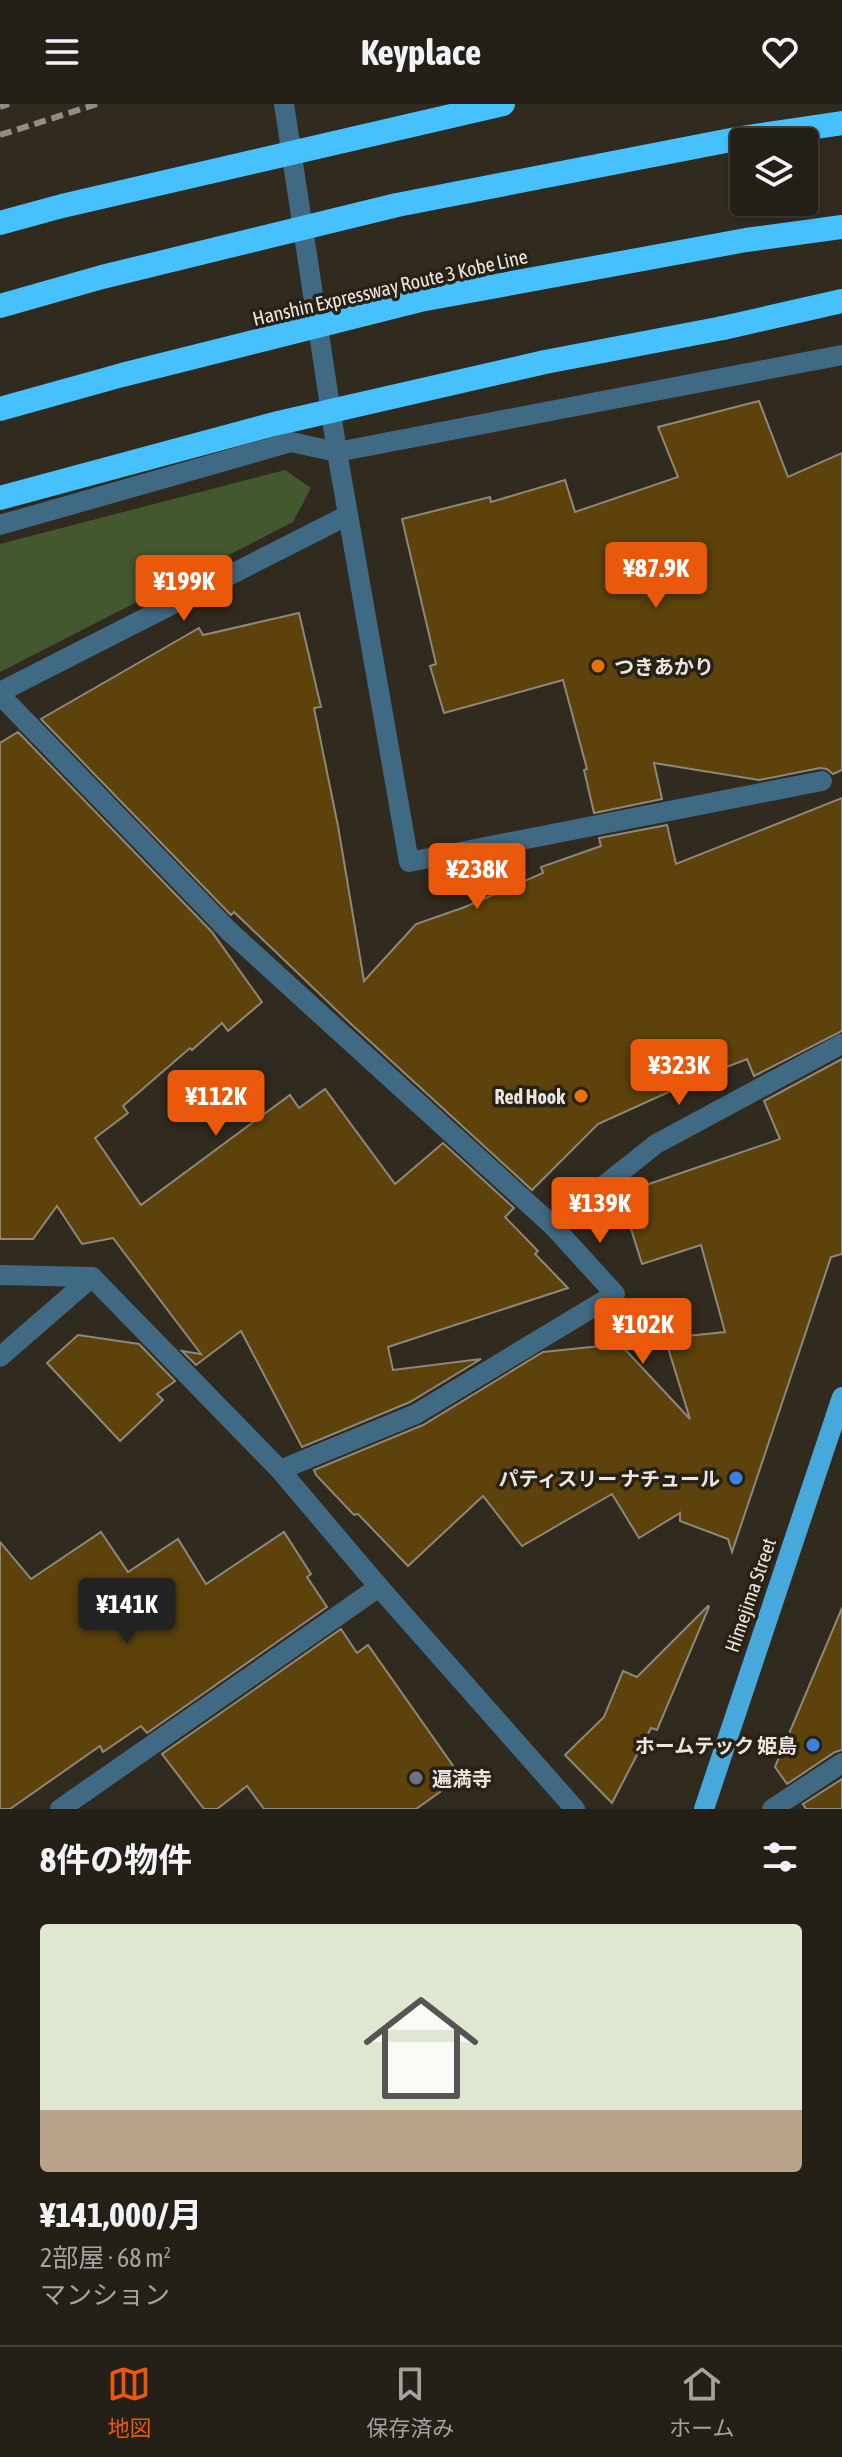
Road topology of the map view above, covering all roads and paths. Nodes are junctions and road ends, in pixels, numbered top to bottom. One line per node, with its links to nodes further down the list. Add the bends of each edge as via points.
1 (284, 104): 10 (street)
2 (503, 104): 4 (highway, bridge)
3 (842, 123): 7 (highway, bridge, via 397,205)
4 (0, 223)
5 (842, 227): 9 (highway, Hanshin Expressway Route 3 Kobe Line, bridge, via 420,300)
6 (842, 301): 11 (highway, bridge, via 274,424)
7 (0, 306)
8 (842, 355): 10 (street)
9 (0, 409)
10 (337, 452): 12 (street); 13 (street, via 291,442)
11 (0, 498)
12 (348, 515): 14 (street); 15 (street, via 409,862)
13 (0, 525)
14 (0, 694): 17 (street, via 229,931)
15 (822, 781)
16 (842, 1044): 17 (street, via 656,1144)
17 (553, 1226): 22 (street, via 615,1294 416,1414)
18 (0, 1275): 19 (street)
19 (92, 1277): 20 (street); 22 (street)
20 (0, 1357)
21 (842, 1397): 27 (main road, Himejima Street)
22 (280, 1470): 23 (street)
23 (379, 1587): 25 (street); 26 (street)
24 (842, 1763): 28 (street)
25 (60, 1809)
26 (575, 1809)
27 (704, 1809)
28 (772, 1809)

